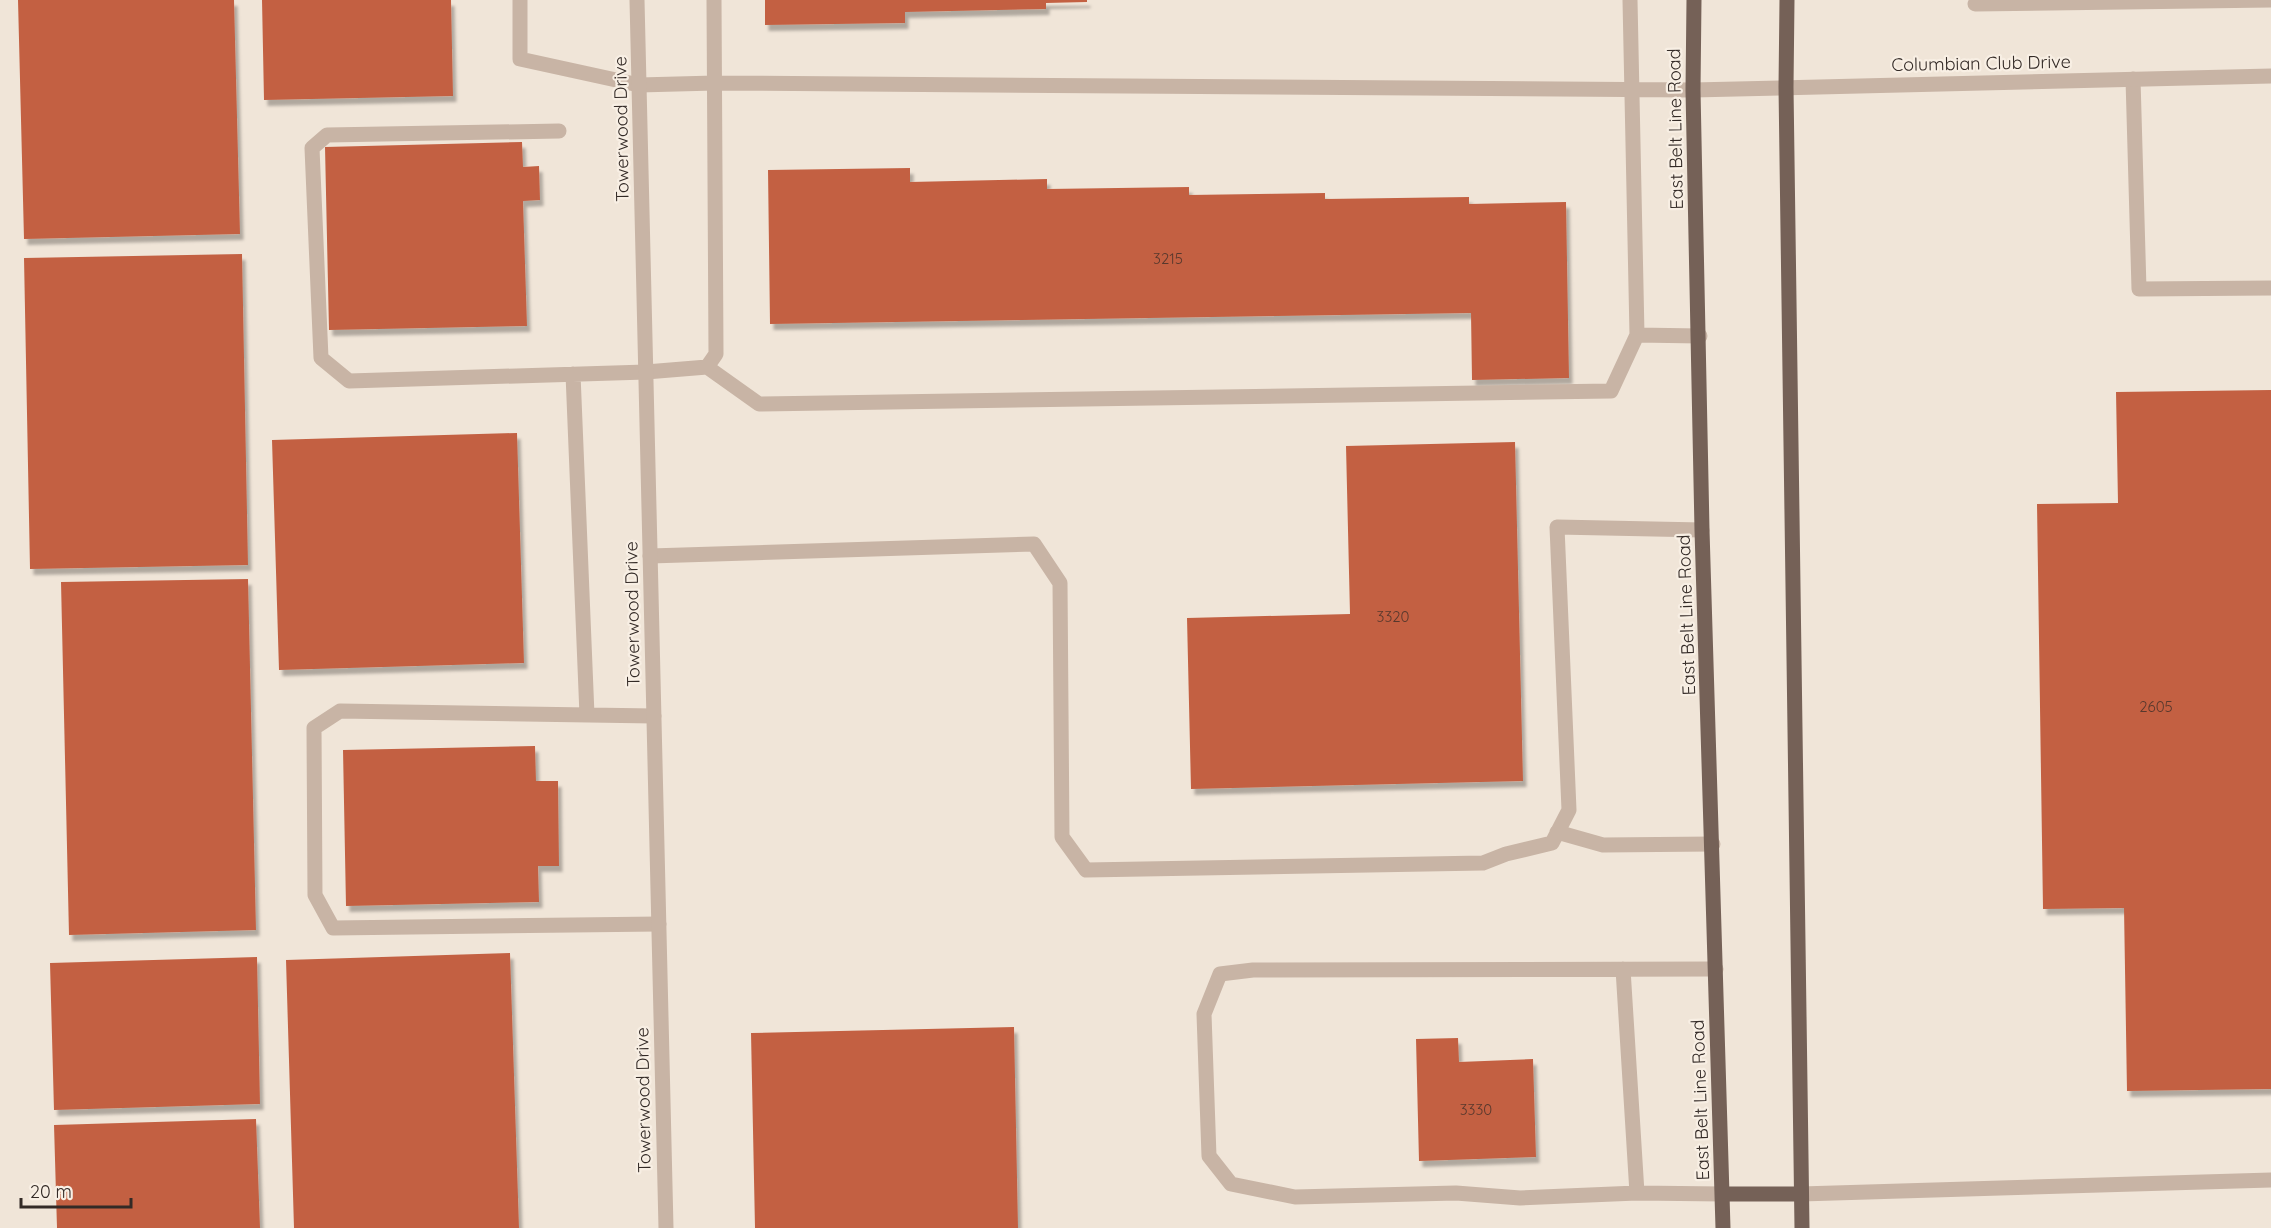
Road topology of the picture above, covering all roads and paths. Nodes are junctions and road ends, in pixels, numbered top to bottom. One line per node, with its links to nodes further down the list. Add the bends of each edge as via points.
1 (520, 0): 12 (street, Columbian Club Drive, via 520,59)
2 (637, 0): 12 (street, Towerwood Drive)
3 (714, 0): 11 (street)
4 (1629, 0): 14 (street)
5 (1694, 0): 15 (main road, East Belt Line Road)
6 (1787, 0): 13 (main road)
7 (2271, 0): 8 (street)
8 (1975, 4)
9 (2271, 76): 10 (street, Columbian Club Drive)
10 (2133, 79): 13 (street, Columbian Club Drive); 17 (street, via 2139,289)
11 (715, 83): 12 (street, Columbian Club Drive); 14 (street, Columbian Club Drive); 20 (street, via 717,354)
12 (639, 85): 21 (street, Towerwood Drive)
13 (1786, 87): 15 (street, Columbian Club Drive); 35 (main road)
14 (1632, 89): 15 (street, Columbian Club Drive); 18 (street)
15 (1693, 90): 19 (main road, East Belt Line Road)
16 (559, 131): 22 (street, via 327,135 312,148 321,358 349,381)
17 (2271, 288)
18 (1637, 335): 19 (street); 20 (street, via 1611,391 759,404)
19 (1700, 336): 23 (main road, East Belt Line Road)
20 (707, 367): 21 (street)
21 (646, 372): 22 (street); 24 (street, Towerwood Drive)
22 (573, 374): 25 (street)
23 (1702, 530): 27 (street, via 1557,527 1569,810); 28 (main road, East Belt Line Road)
24 (650, 556): 26 (street, Towerwood Drive); 27 (street, via 1034,544 1060,583 1062,837 1086,870 1483,863 1552,843)
25 (587, 715): 26 (street); 29 (street, via 340,711 314,728 315,895 333,928)
26 (654, 716): 29 (street, Towerwood Drive)
27 (1557, 832): 28 (street, via 1603,845)
28 (1713, 844): 31 (main road, East Belt Line Road)
29 (659, 924): 36 (street, Towerwood Drive)
30 (1623, 969): 31 (street); 33 (street); 33 (street, via 1309,969 1220,974 1204,1014 1209,1156 1231,1184 1295,1197 1456,1193 1520,1198)
31 (1716, 969): 34 (main road, East Belt Line Road)
32 (2271, 1180): 35 (street)
33 (1637, 1192): 34 (street)
34 (1722, 1194): 35 (main road); 37 (main road, East Belt Line Road)
35 (1801, 1194): 38 (main road)
36 (666, 1228)
37 (1723, 1228)
38 (1802, 1228)

